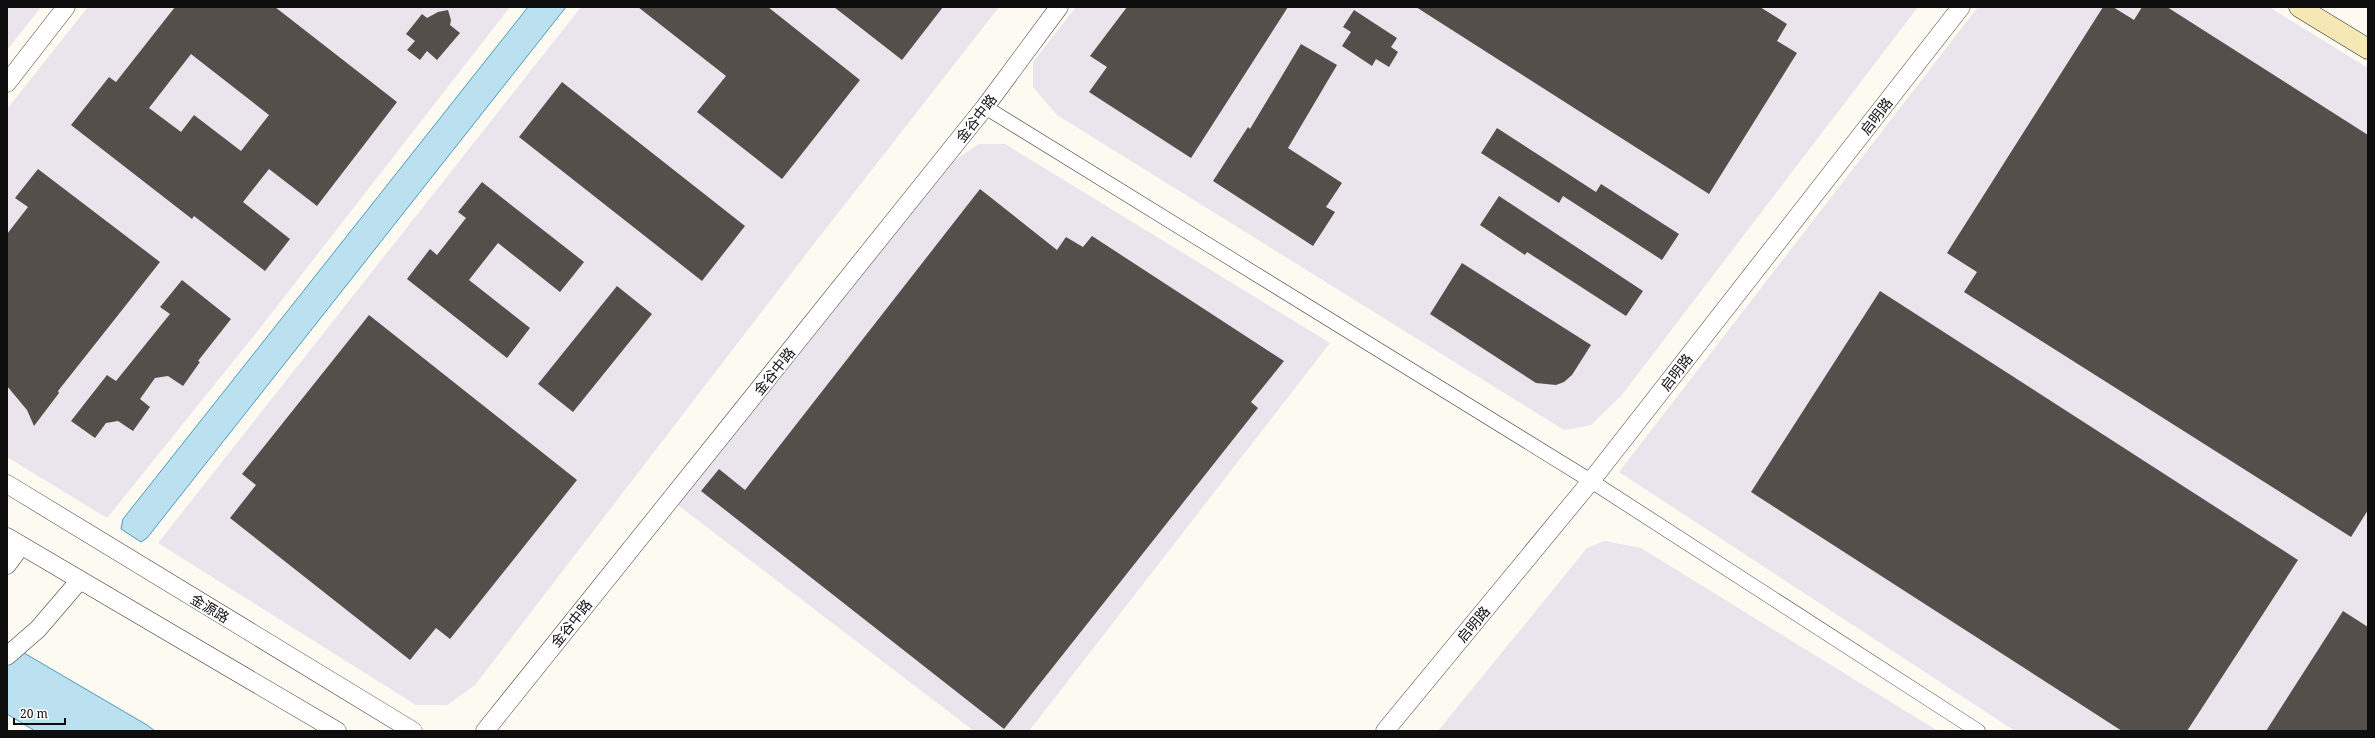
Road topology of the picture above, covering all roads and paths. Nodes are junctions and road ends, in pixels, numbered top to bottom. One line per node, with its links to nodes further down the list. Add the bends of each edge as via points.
1 (66, 7): 6 (street)
2 (1059, 7): 7 (street, 金谷中路)
3 (1961, 7): 8 (street, 启明路)
4 (2299, 7): 5 (main road)
5 (2368, 49)
6 (7, 83)
7 (985, 107): 8 (street); 16 (street, 金谷中路)
8 (1591, 481): 17 (street, 启明路); 18 (street)
9 (7, 484): 15 (street, 金源路)
10 (14, 541): 11 (street); 12 (street)
11 (7, 565)
12 (80, 580): 13 (street, via 38,629); 14 (street)
13 (7, 656)
14 (337, 731)
15 (413, 731)
16 (485, 731)
17 (1385, 731)
18 (1978, 731)

